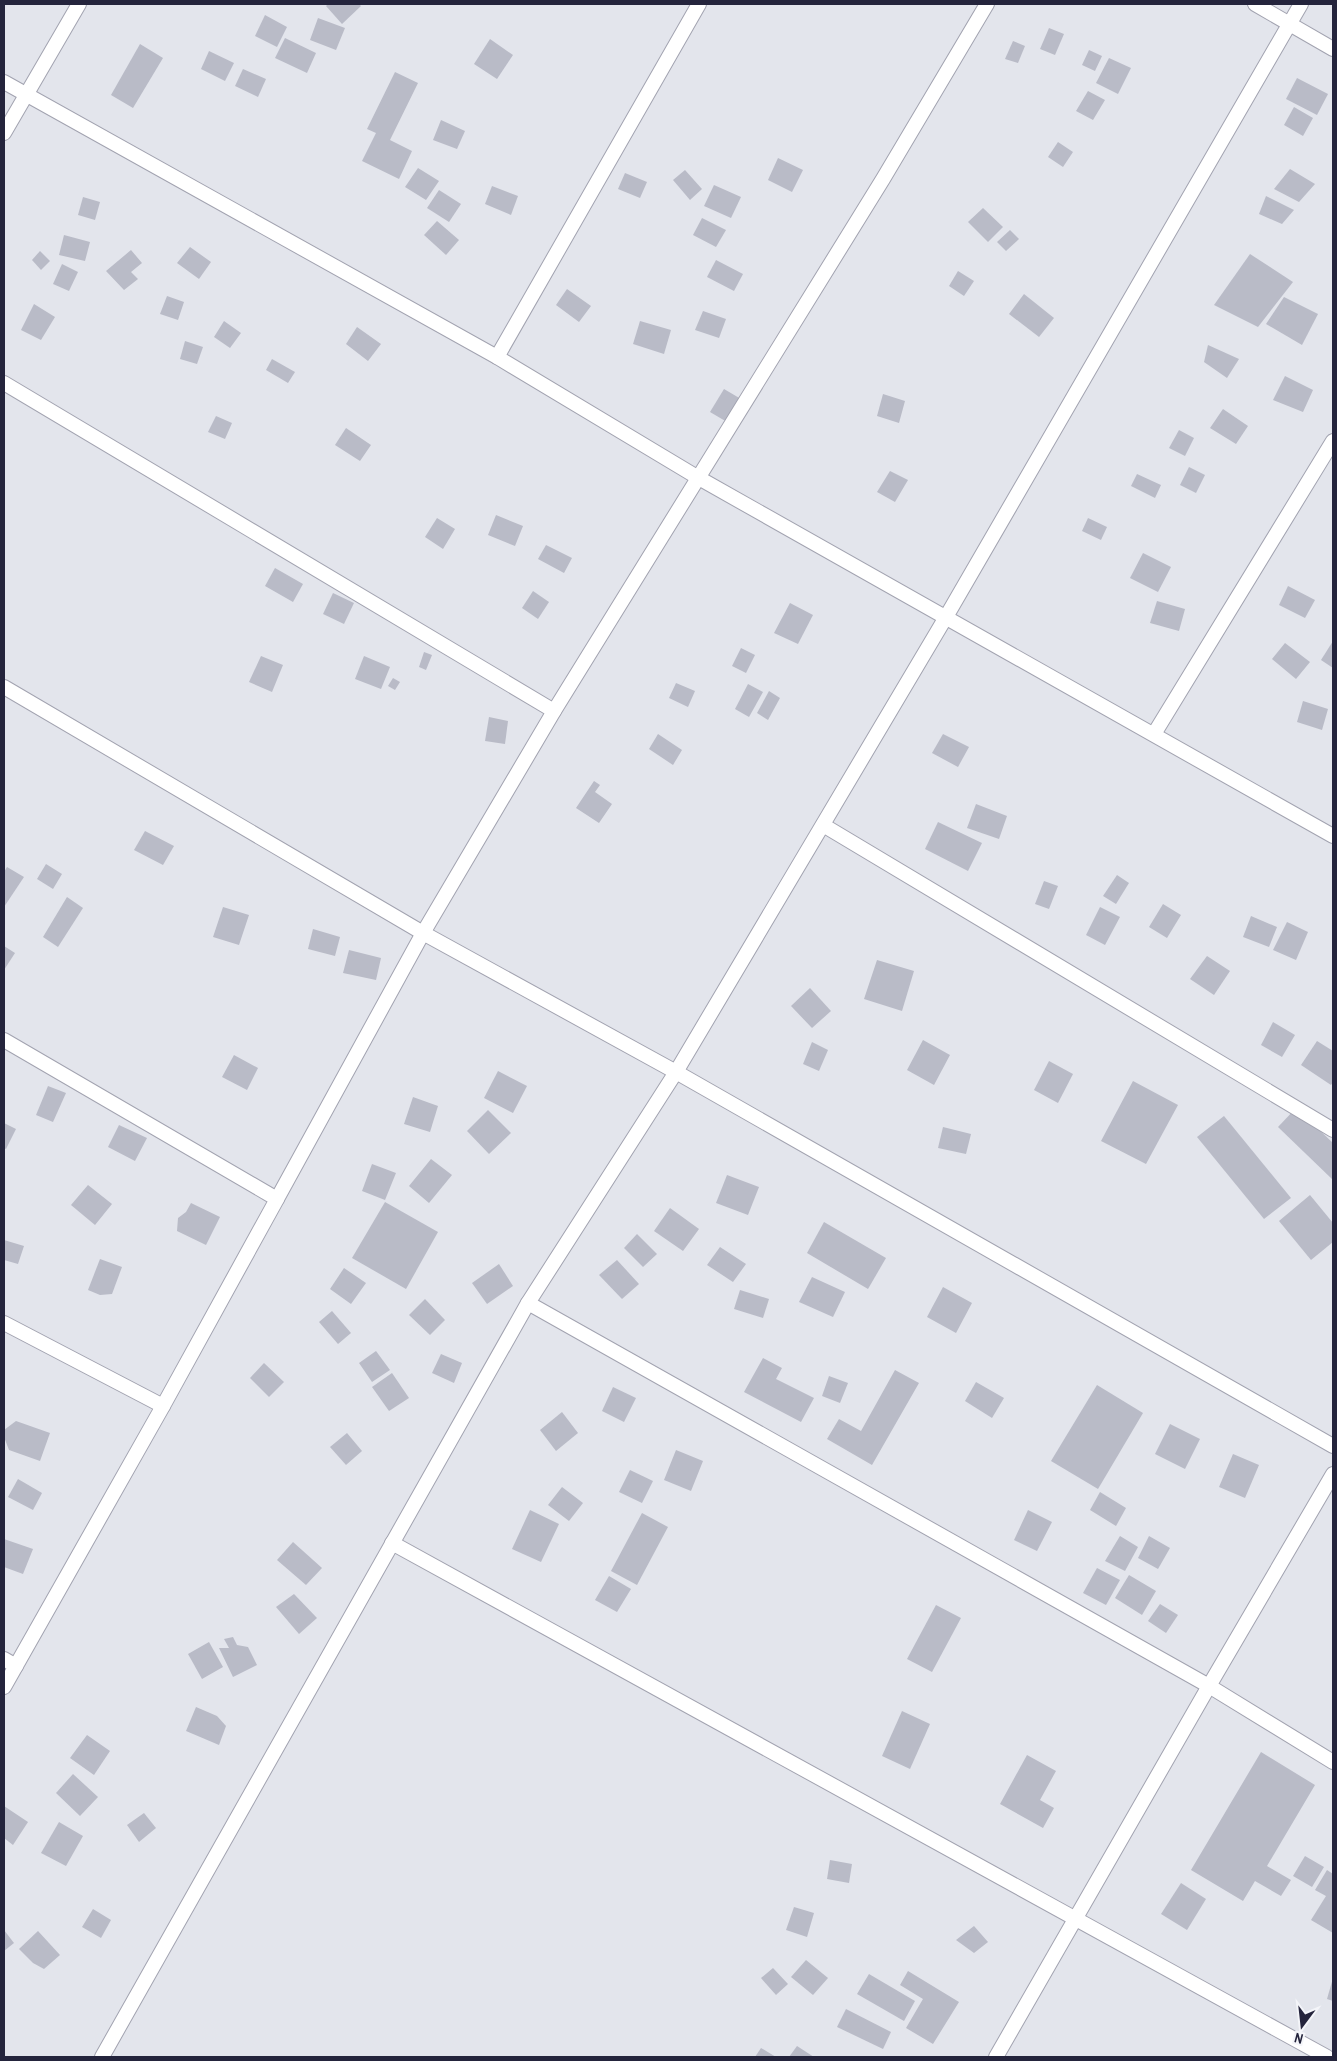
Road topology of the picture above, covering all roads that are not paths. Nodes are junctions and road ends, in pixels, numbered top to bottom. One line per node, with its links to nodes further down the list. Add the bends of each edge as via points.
1 (79, 4): 9 (street)
2 (699, 4): 11 (street)
3 (987, 4): 14 (street, via 883,180)
4 (1255, 4): 6 (street)
5 (1301, 4): 6 (street)
6 (1290, 24): 7 (street); 15 (street)
7 (1333, 49)
8 (4, 82): 9 (street)
9 (26, 95): 10 (street); 11 (street)
10 (4, 134)
11 (497, 357): 14 (street)
12 (4, 383): 17 (street)
13 (1333, 441): 18 (street)
14 (697, 477): 15 (street); 17 (street)
15 (946, 617): 18 (street); 19 (street)
16 (4, 687): 21 (street)
17 (554, 711): 21 (street)
18 (1154, 734): 20 (street)
19 (823, 825): 23 (street); 24 (street)
20 (1333, 836)
21 (423, 933): 23 (street); 25 (street)
22 (4, 1040): 25 (street)
23 (676, 1072): 26 (street); 29 (street)
24 (1333, 1130)
25 (277, 1199): 28 (street)
26 (528, 1303): 31 (street); 33 (street)
27 (4, 1323): 28 (street)
28 (162, 1406): 32 (street)
29 (1333, 1446)
30 (1333, 1474): 33 (street)
31 (392, 1543): 36 (street); 37 (street)
32 (10, 1663): 34 (street)
33 (1209, 1686): 35 (street); 36 (street)
34 (4, 1687)
35 (1333, 1762)
36 (1075, 1919): 38 (street); 39 (street)
37 (102, 2057)
38 (996, 2057)
39 (1327, 2057)

